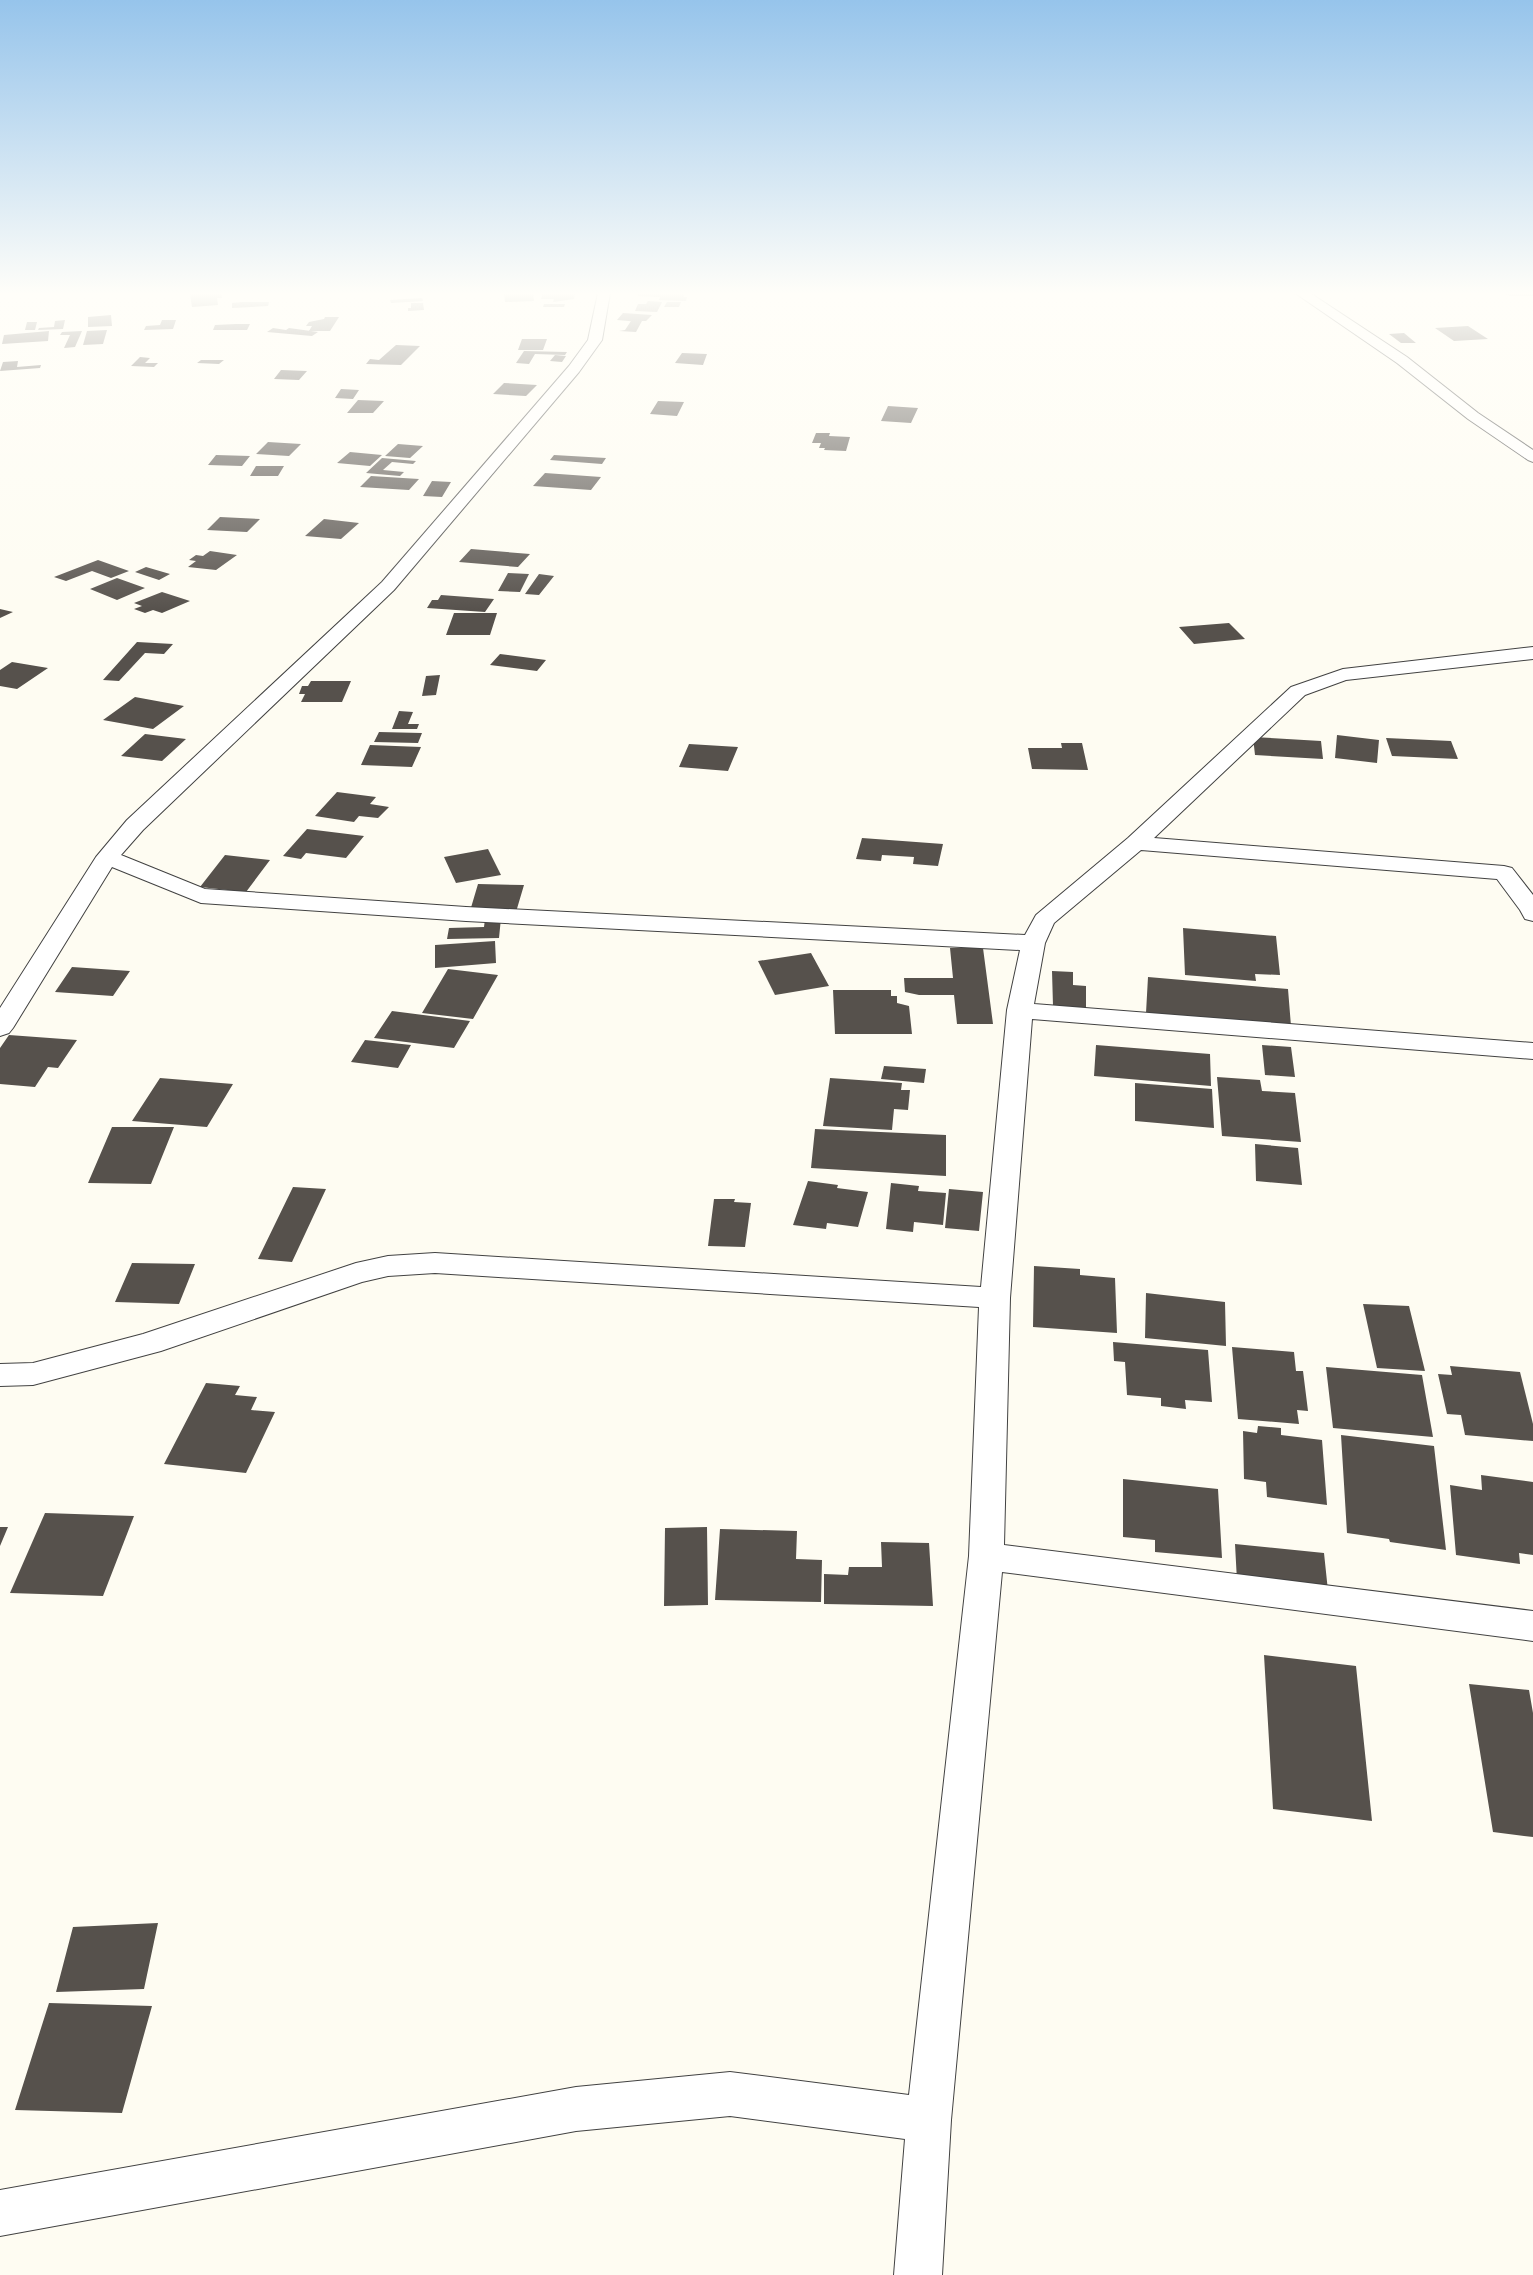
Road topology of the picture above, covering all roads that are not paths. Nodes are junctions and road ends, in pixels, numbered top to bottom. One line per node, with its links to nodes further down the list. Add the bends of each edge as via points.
1 (548, 399): 6 (street, via 388,586 135,826)
2 (1451, 399): 3 (street)
3 (1533, 457)
4 (1533, 653): 5 (street, via 1343,675 1298,691)
5 (1136, 844): 7 (street, via 1504,873); 8 (street, via 1044,920)
6 (107, 857): 8 (street, via 200,896 466,914); 10 (street)
7 (1533, 914)
8 (1033, 943): 9 (street)
9 (1020, 1010): 11 (street); 12 (street)
10 (5, 1013)
11 (1533, 1051)
12 (995, 1298): 13 (street, via 435,1263 398,1265 356,1273 150,1343 33,1374); 14 (street)
13 (0, 1375)
14 (986, 1556): 15 (street); 16 (street)
15 (1533, 1626)
16 (929, 2120): 17 (street, via 730,2094 576,2109); 18 (street)
17 (0, 2213)
18 (918, 2275)

